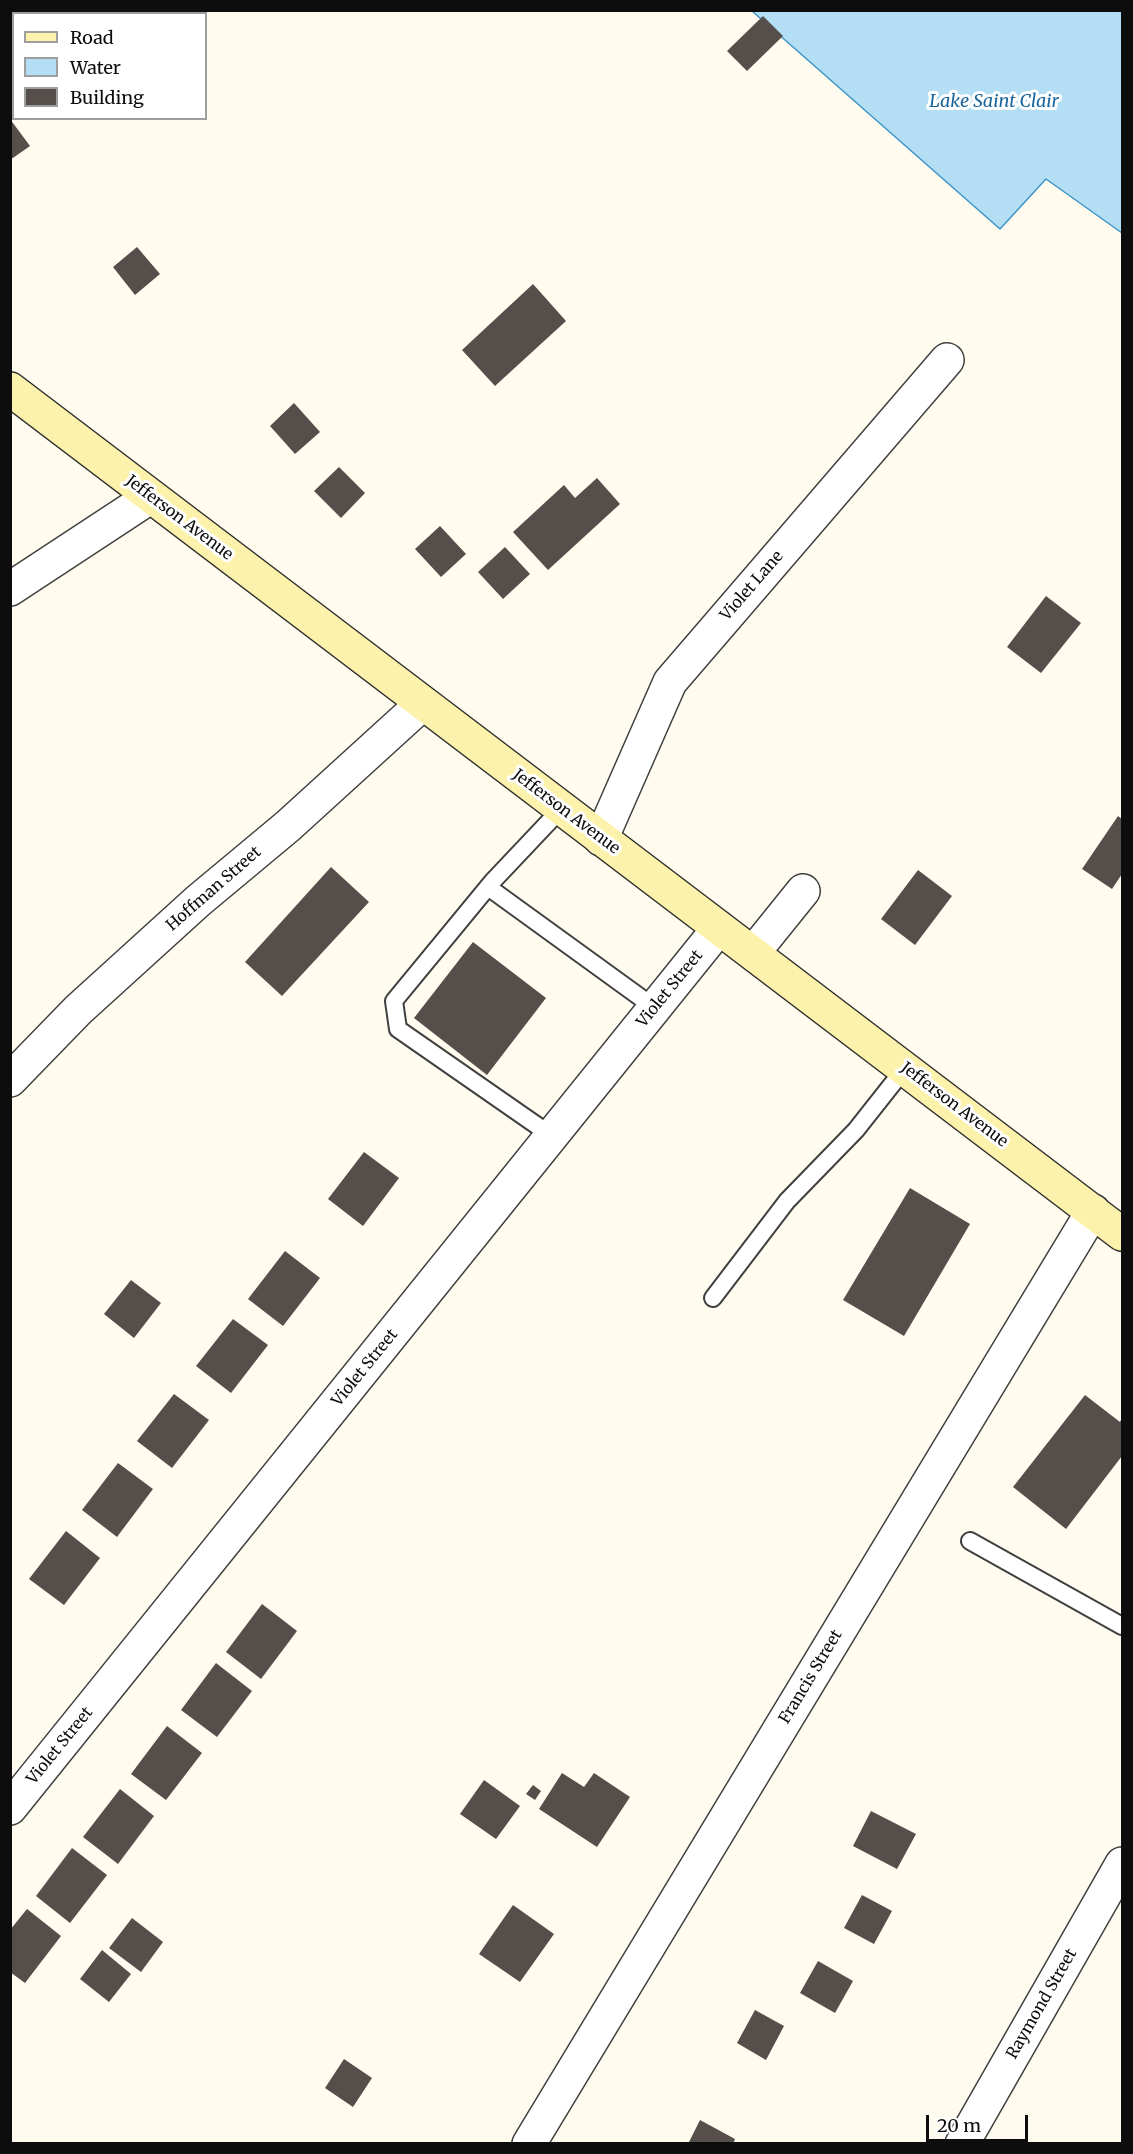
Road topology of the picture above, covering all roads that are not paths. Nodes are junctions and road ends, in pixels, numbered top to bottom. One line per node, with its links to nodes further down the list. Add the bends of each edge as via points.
1 (947, 360): 7 (street, Violet Lane, via 670,682)
2 (10, 389): 3 (main road, Jefferson Avenue)
3 (150, 496): 4 (street); 5 (main road, Jefferson Avenue)
4 (10, 589)
5 (422, 704): 6 (main road, Jefferson Avenue); 14 (street, Hoffman Street, via 78,1010)
6 (561, 809): 7 (main road, Jefferson Avenue); 8 (lane)
7 (601, 838): 10 (main road, Jefferson Avenue)
8 (488, 887): 12 (lane); 15 (lane, via 394,1001 398,1029)
9 (803, 891): 11 (street)
10 (719, 928): 11 (main road, Jefferson Avenue); 12 (street, Violet Street)
11 (753, 953): 13 (main road, Jefferson Avenue)
12 (655, 1008): 15 (street, Violet Street)
13 (904, 1068): 16 (main road, Jefferson Avenue); 18 (lane, via 856,1130 787,1201)
14 (10, 1080)
15 (552, 1136): 21 (street, Violet Street)
16 (1093, 1211): 17 (main road, Jefferson Avenue); 23 (street, Francis Street)
17 (1122, 1234)
18 (713, 1298)
19 (970, 1541): 20 (lane)
20 (1122, 1626)
21 (10, 1808)
22 (1122, 1864): 24 (street, Raymond Street)
23 (529, 2144)
24 (962, 2144)

